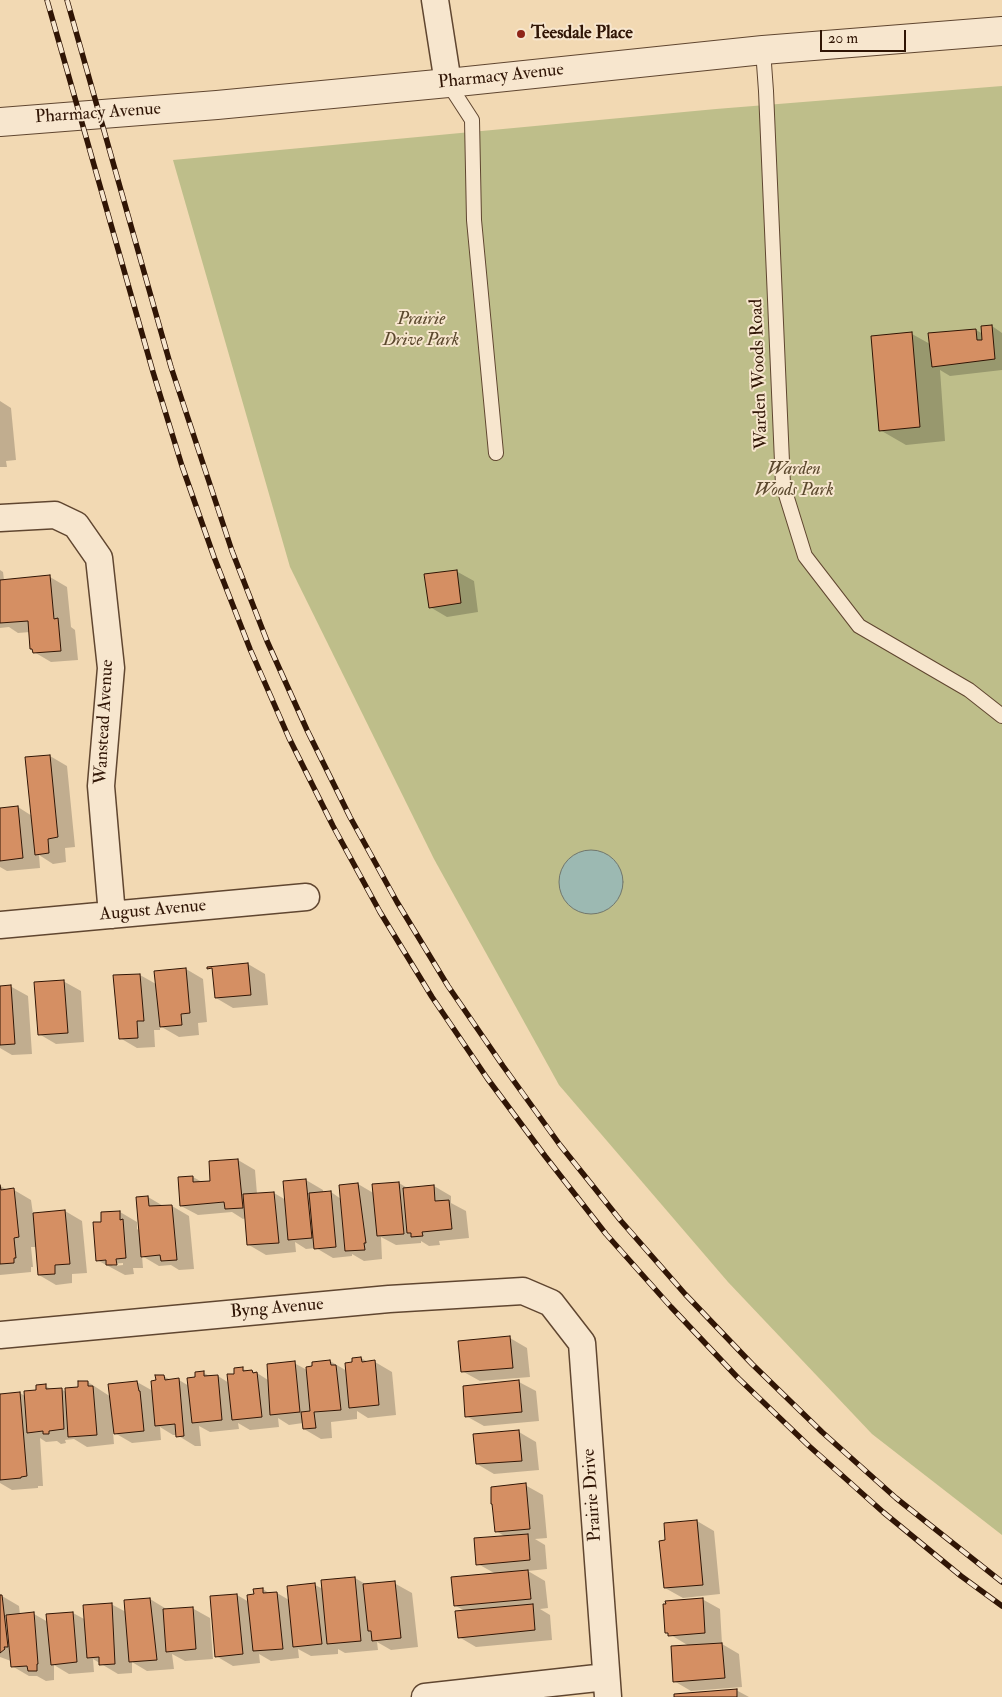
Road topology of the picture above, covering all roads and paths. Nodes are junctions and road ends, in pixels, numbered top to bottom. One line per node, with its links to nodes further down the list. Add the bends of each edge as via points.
1 (435, 0): 4 (street)
2 (1002, 31): 3 (street, Pharmacy Avenue)
3 (763, 50): 4 (street, Pharmacy Avenue); 8 (lane, Warden Woods Road, via 783,485 805,556 859,626 970,690)
4 (448, 83): 5 (street, Pharmacy Avenue); 6 (lane, via 472,120 474,220)
5 (0, 122)
6 (496, 453)
7 (0, 518): 10 (street, Wanstead Avenue, via 55,515 76,525 99,558 111,668 102,786)
8 (1002, 716)
9 (306, 897): 10 (street, August Avenue)
10 (112, 915): 11 (street, August Avenue)
11 (0, 925)
12 (551, 1303): 13 (street, Byng Avenue, via 524,1291 504,1292 389,1299); 14 (street, Prairie Drive, via 582,1343)
13 (0, 1335)
14 (607, 1687): 15 (street)
15 (425, 1697)

